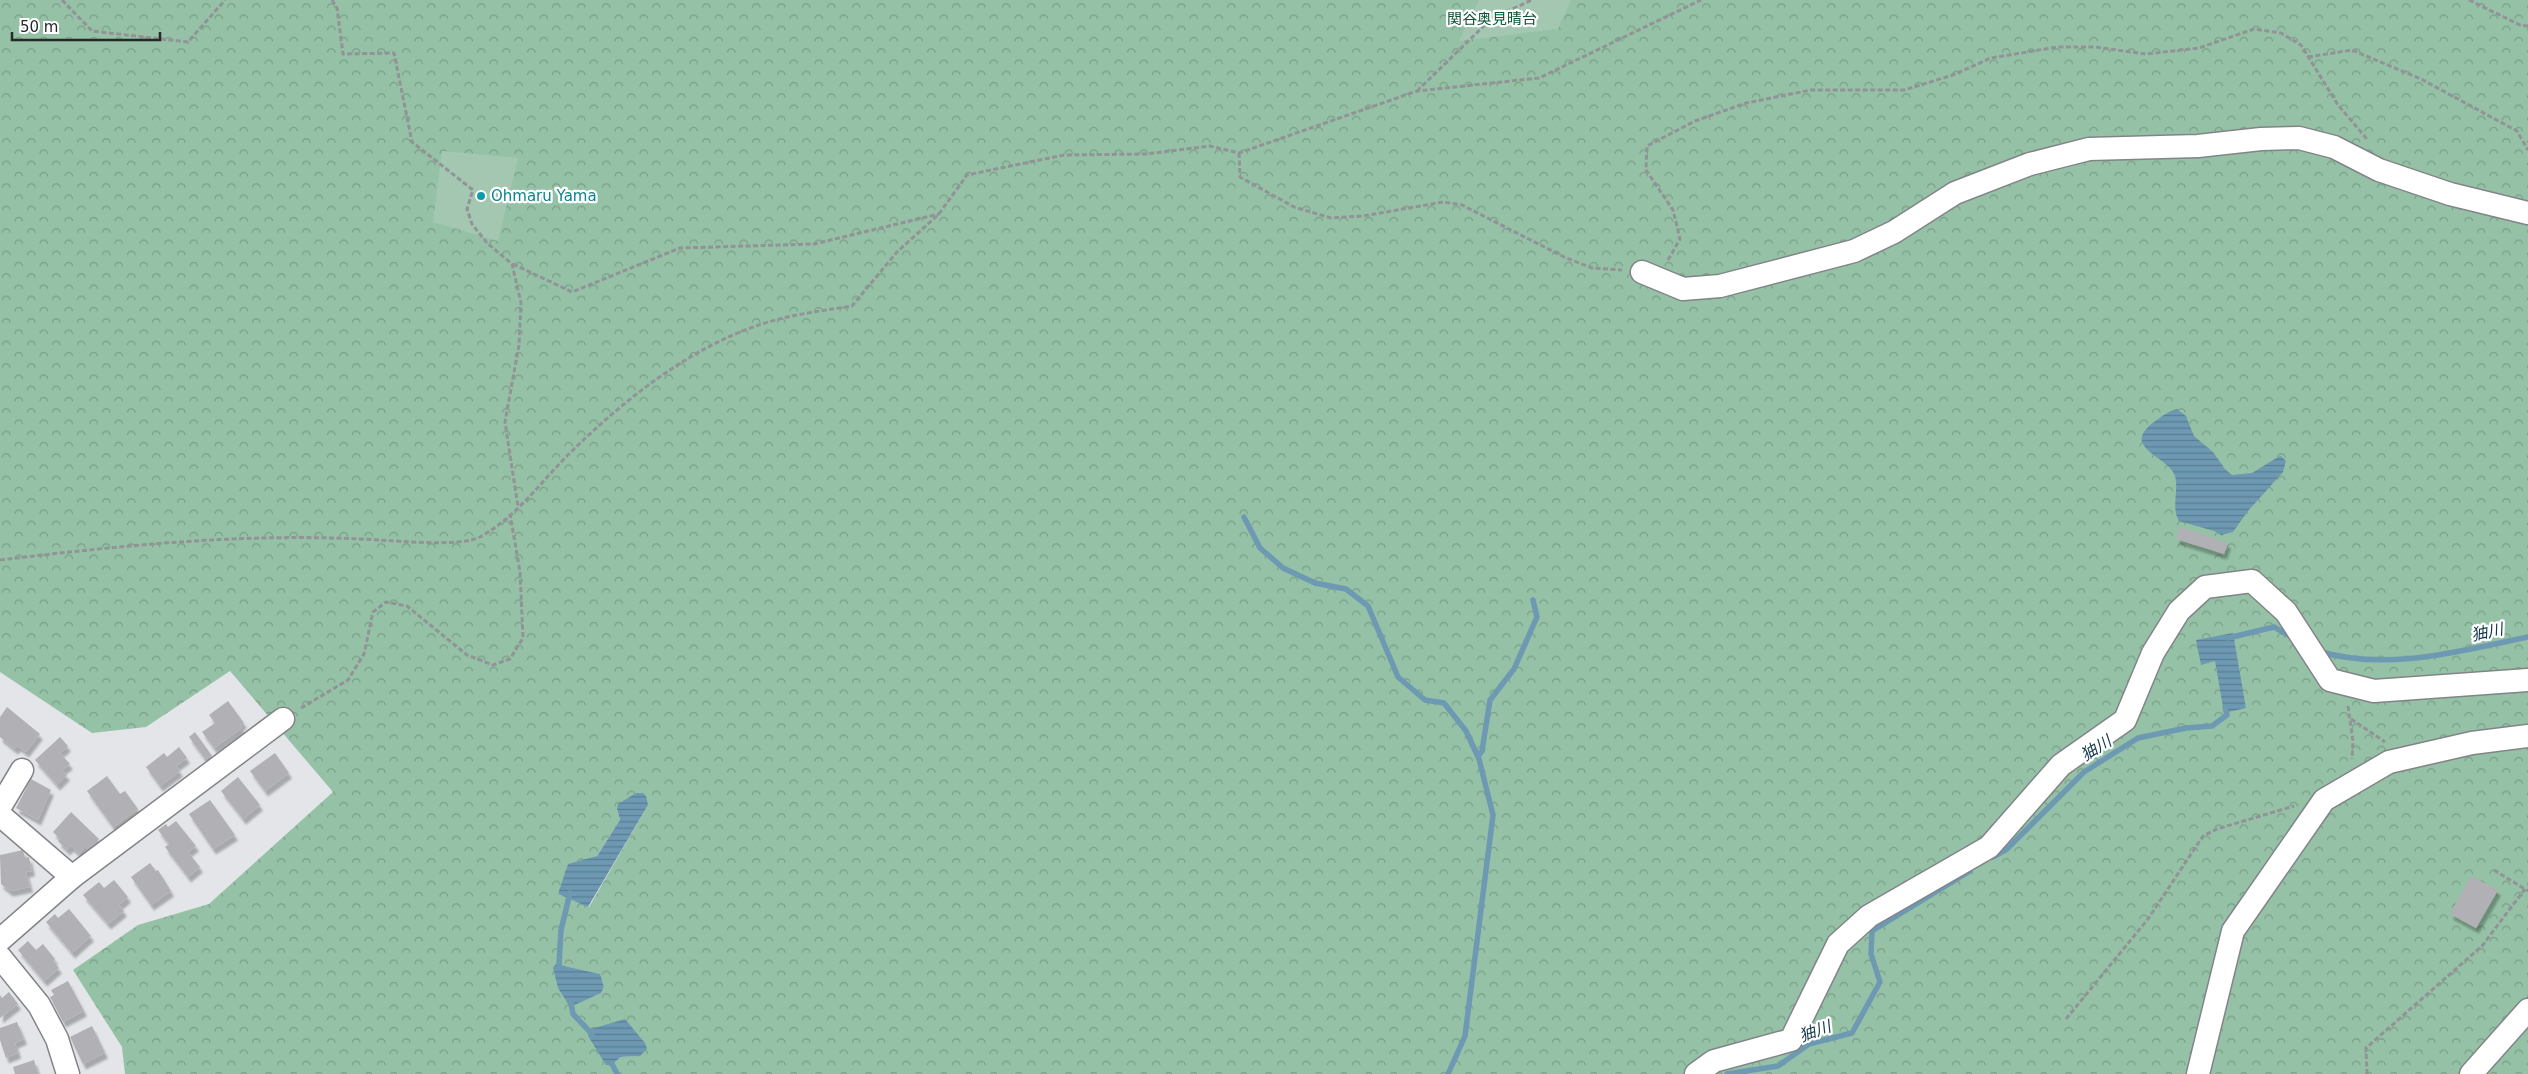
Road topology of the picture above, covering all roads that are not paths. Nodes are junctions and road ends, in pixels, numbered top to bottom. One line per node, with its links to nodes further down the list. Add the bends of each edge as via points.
1 (2528, 213): 2 (street, via 2450,194 2379,170 2334,148 2299,138 2189,147 2089,149 2030,164 1955,193 1894,232 1854,251 1720,286 1683,289)
2 (1642, 272)
3 (2528, 680): 14 (street, via 2374,690 2330,680 2286,612 2252,581 2204,587 2179,611 2153,653 2125,720 2062,765 1989,847 1870,916 1838,944 1791,1040 1714,1061)
4 (283, 719): 9 (street)
5 (2528, 736): 15 (street, via 2472,743 2389,762 2324,800 2233,932)
6 (22, 770): 7 (street)
7 (0, 807)
8 (0, 815): 9 (street)
9 (72, 877): 10 (street)
10 (0, 940)
11 (0, 957): 13 (street, via 39,1005 57,1039)
12 (2528, 1010): 16 (street)
13 (68, 1074)
14 (1696, 1074)
15 (2198, 1074)
16 (2471, 1074)

